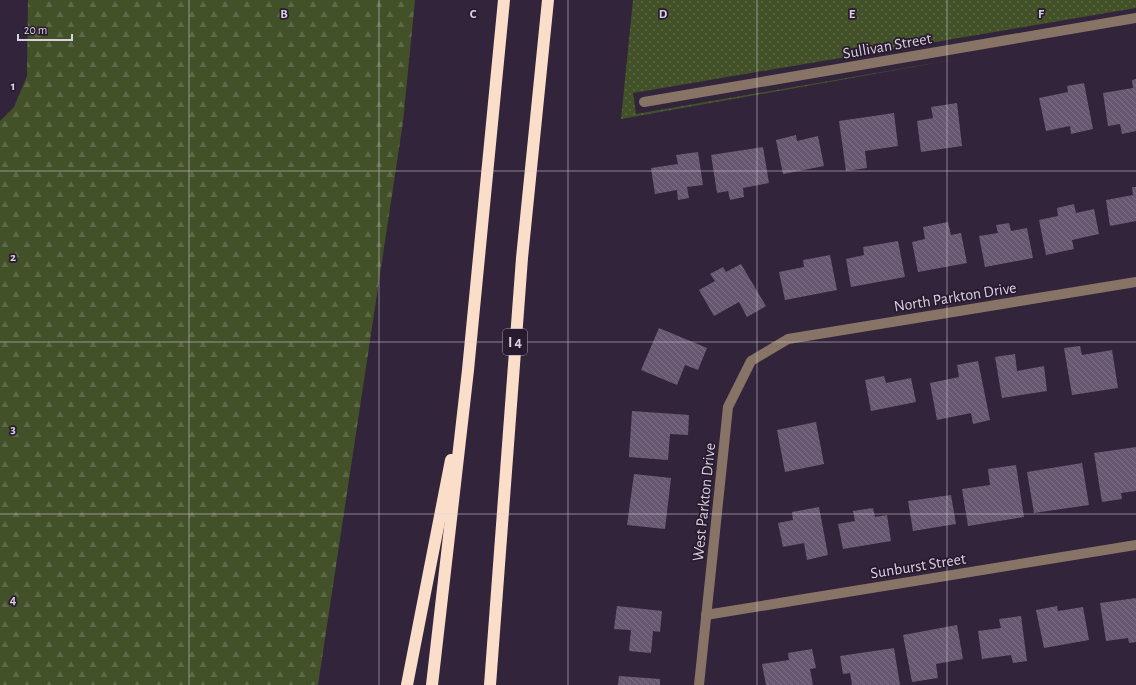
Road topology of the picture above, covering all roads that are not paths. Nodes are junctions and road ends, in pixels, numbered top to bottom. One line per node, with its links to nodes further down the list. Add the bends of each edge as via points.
1 (504, 0): 7 (highway)
2 (548, 0): 12 (highway, I 4, via 522,258)
3 (1136, 18): 4 (street, Sullivan Street)
4 (644, 102)
5 (1136, 282): 6 (street, North Parkton Drive, via 788,339)
6 (780, 344): 9 (street, West Parkton Drive, via 751,361 728,407)
7 (468, 370): 10 (highway); 11 (highway)
8 (1136, 545): 9 (street, Sunburst Street)
9 (706, 614): 13 (street, West Parkton Drive)
10 (407, 685)
11 (432, 685)
12 (490, 685)
13 (698, 685)

